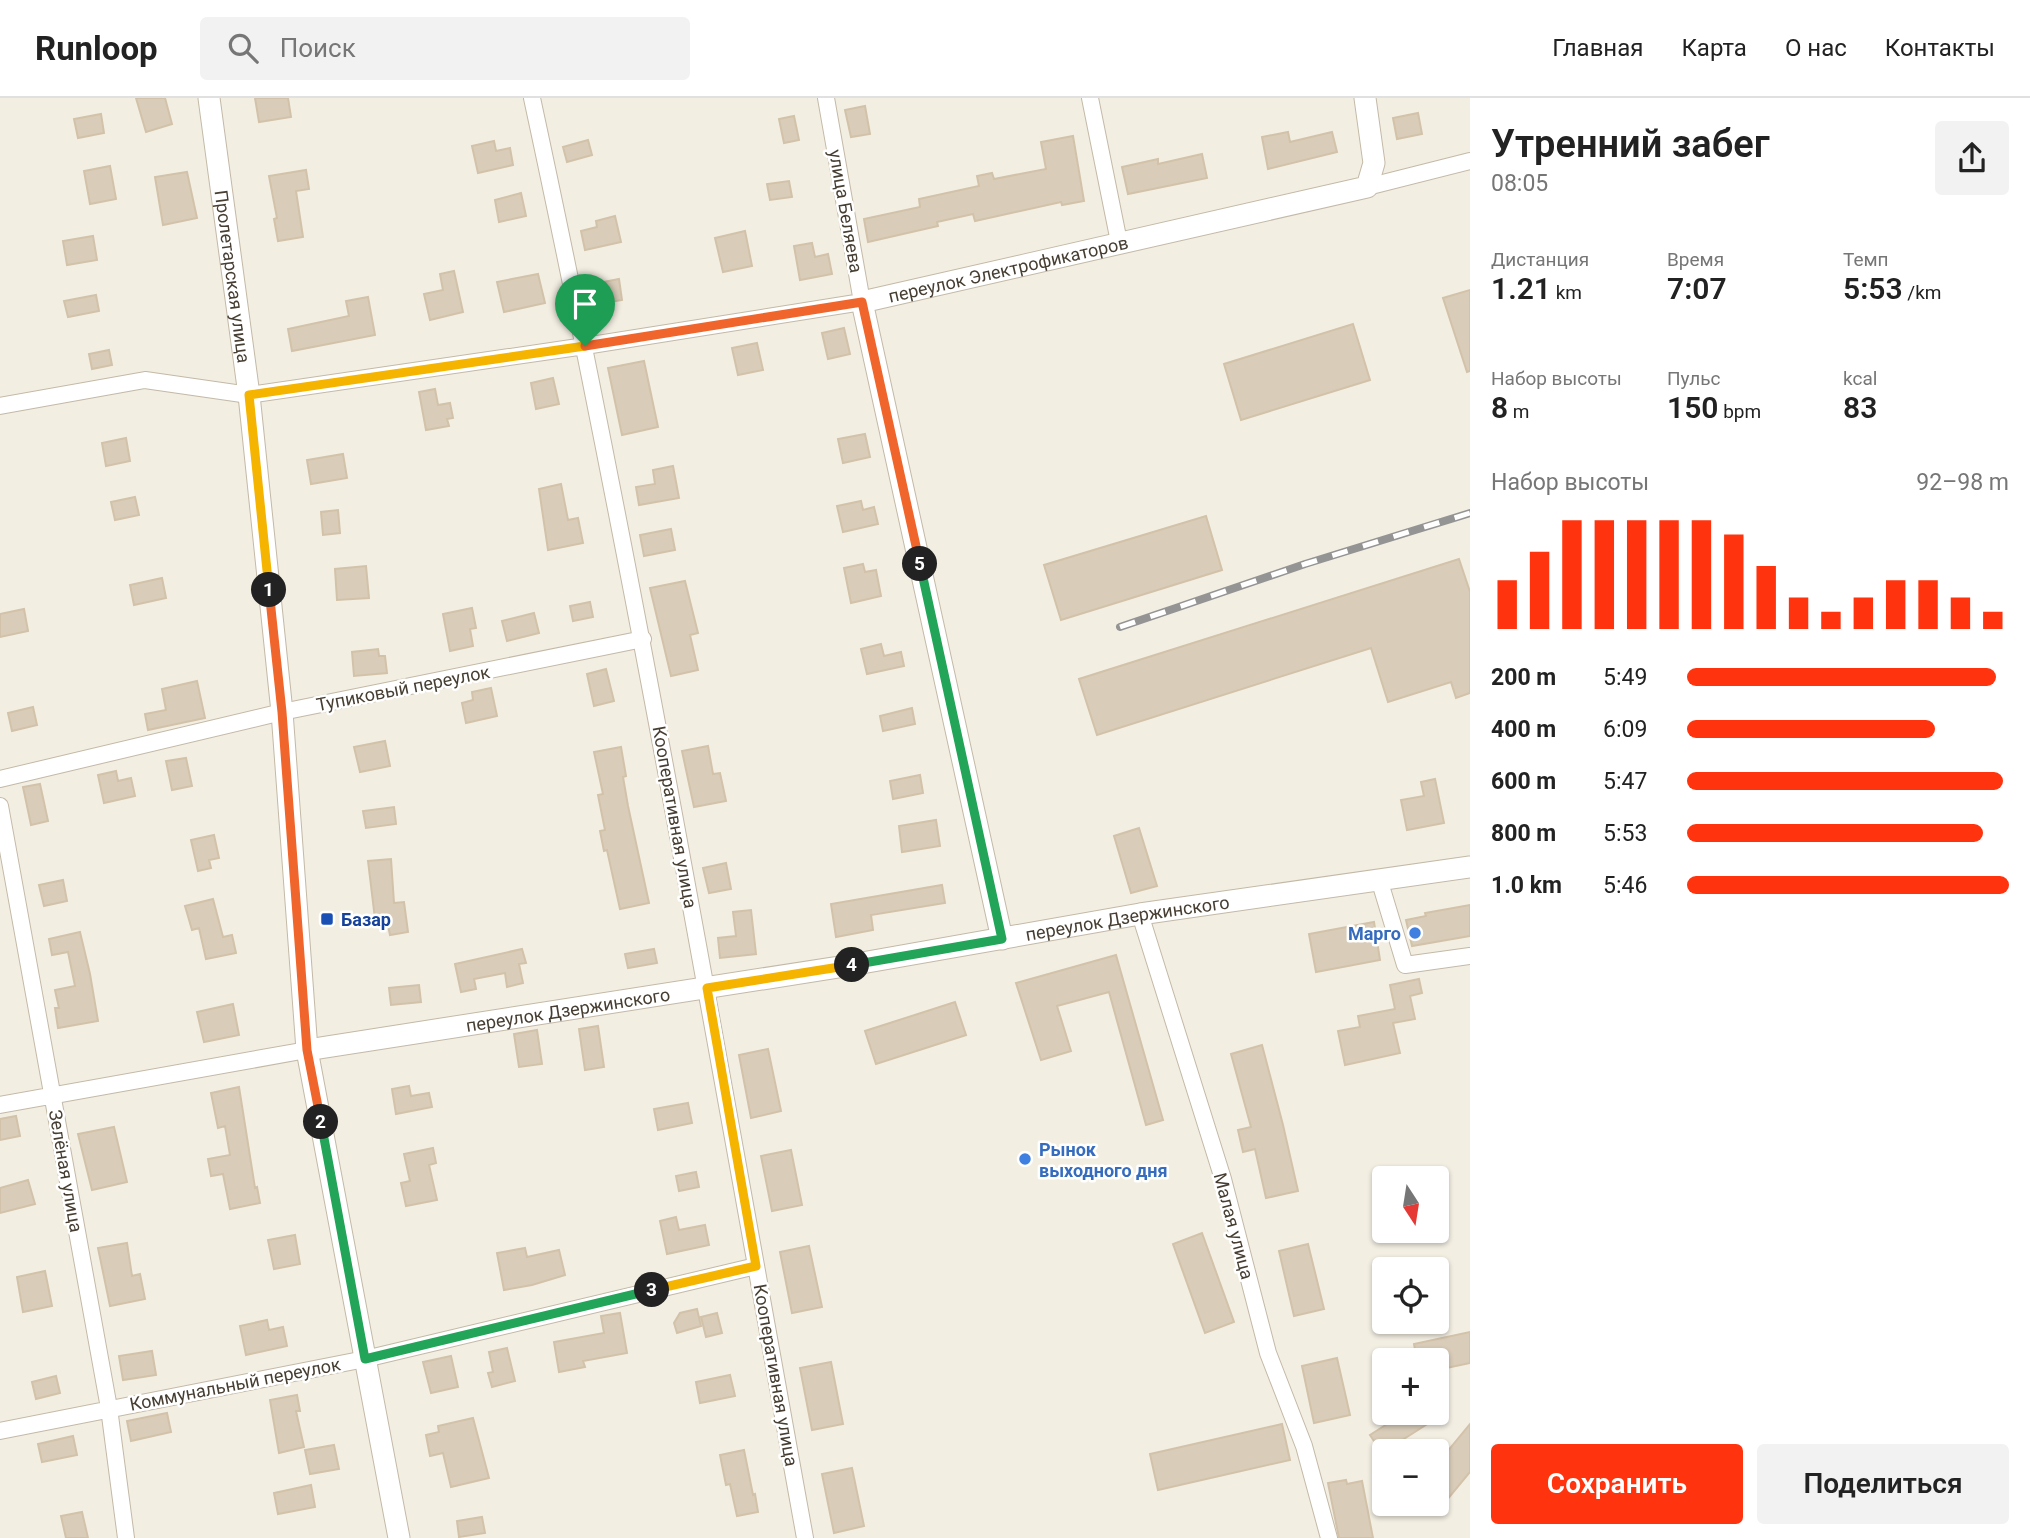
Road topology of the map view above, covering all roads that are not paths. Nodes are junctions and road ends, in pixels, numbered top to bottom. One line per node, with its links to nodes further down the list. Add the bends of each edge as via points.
1 (209, 98): 11 (street, Пролетарская улица)
2 (532, 98): 10 (street, Кооперативная улица)
3 (826, 98): 9 (street, улица Беляева)
4 (1090, 98): 8 (street)
5 (1365, 98): 7 (street, via 1374,163)
6 (1470, 161): 7 (street, переулок Электрофикаторов)
7 (1367, 187): 8 (street, переулок Электрофикаторов)
8 (1119, 242): 9 (street, переулок Электрофикаторов)
9 (862, 302): 10 (street, переулок Электрофикаторов); 20 (street, улица Беляева)
10 (585, 346): 11 (street, переулок Электрофикаторов); 13 (street, Кооперативная улица)
11 (249, 395): 12 (street, переулок Электрофикаторов, via 145,380); 14 (street, Пролетарская улица)
12 (0, 406)
13 (643, 639): 14 (street, Тупиковый переулок); 22 (street, Кооперативная улица)
14 (282, 712): 15 (street, Тупиковый переулок); 23 (street, Пролетарская улица)
15 (0, 779)
16 (0, 806): 24 (street, Зелёная улица)
17 (1470, 867): 18 (street, переулок Дзержинского)
18 (1379, 879): 19 (street, переулок Дзержинского); 21 (street, via 1405,965)
19 (1140, 914): 20 (street, переулок Дзержинского); 33 (street, Малая улица, via 1223,1179 1268,1353 1304,1446)
20 (1002, 939): 22 (street, переулок Дзержинского)
21 (1470, 956)
22 (707, 988): 23 (street, переулок Дзержинского); 26 (street, Кооперативная улица)
23 (307, 1050): 24 (street, переулок Дзержинского); 27 (street, Пролетарская улица)
24 (52, 1095): 25 (street, переулок Дзержинского); 28 (street, Зелёная улица)
25 (0, 1105)
26 (756, 1266): 27 (street, Коммунальный переулок); 32 (street, Кооперативная улица)
27 (365, 1359): 28 (street, Коммунальный переулок); 31 (street, Пролетарская улица)
28 (108, 1408): 29 (street, Коммунальный переулок); 30 (street, Зелёная улица)
29 (0, 1431)
30 (126, 1538)
31 (399, 1538)
32 (805, 1538)
33 (1329, 1538)

